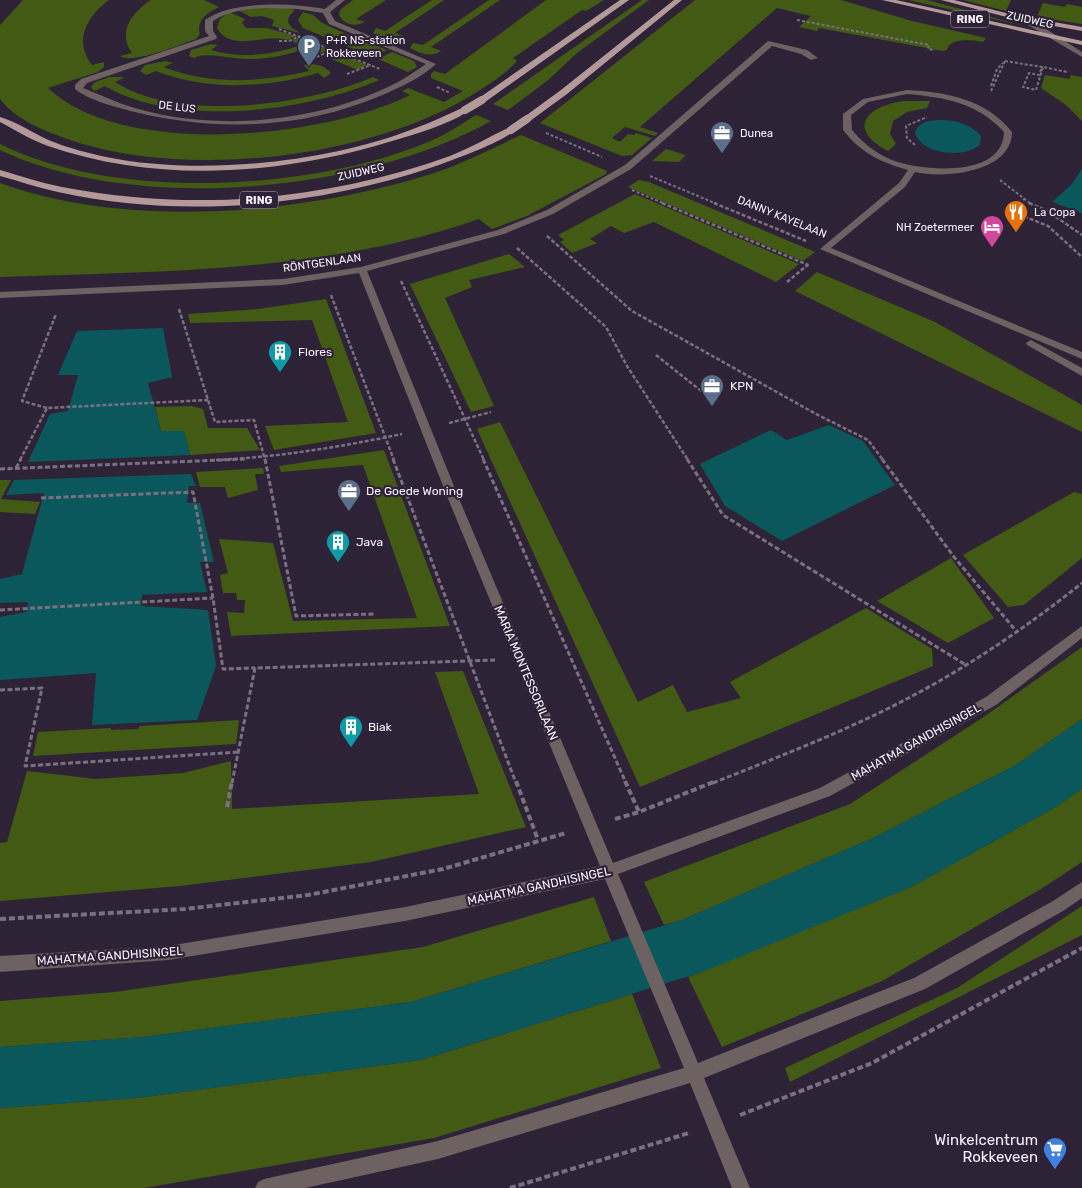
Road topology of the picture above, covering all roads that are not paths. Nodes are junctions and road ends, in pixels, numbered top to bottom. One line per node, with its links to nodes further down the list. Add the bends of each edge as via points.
1 (341, 0): 6 (street)
2 (625, 0): 13 (main road, ZUIDWEG, bridge, via 482,100 411,134 357,150 289,162 223,167 165,166 96,157 45,142)
3 (678, 0): 15 (main road, ZUIDWEG / RING, bridge, via 511,130 464,153 402,174 339,189 277,198 198,203 135,201 69,192)
4 (886, 0): 9 (main road, ZUIDWEG / RING)
5 (945, 0): 7 (main road, ZUIDWEG / RING)
6 (326, 11): 6 (street, DE LUS, via 332,22 432,64 408,81 340,108 291,118 231,122 169,119 109,104 79,90 84,81 213,37 209,31 209,20 227,8 273,1)
7 (1026, 20): 8 (main road, ZUIDWEG / RING); 9 (street)
8 (1082, 29)
9 (1055, 37): 10 (main road, ZUIDWEG / RING); 11 (street)
10 (1082, 42)
11 (1082, 55)
12 (814, 58): 16 (street, RÖNTGENLAAN, via 771,43 628,168 550,212 501,232)
13 (0, 119)
14 (913, 169): 14 (street, via 939,172 980,166 1005,150 1008,132 994,116 959,99 928,93 885,94 855,105 846,116 846,128 859,146 890,164); 18 (street, DANNY KAYELAAN, via 902,185 825,249)
15 (0, 173)
16 (362, 270): 17 (street, RÖNTGENLAAN, via 283,282); 22 (street, MARIA MONTESSORILAAN, via 519,660)
17 (0, 295)
18 (999, 324): 19 (street, DANNY KAYELAAN); 20 (street, DANNY KAYELAAN)
19 (1082, 356)
20 (1082, 373)
21 (1082, 631): 22 (street, MAHATMA GANDHISINGEL, via 991,701 825,792)
22 (609, 872): 24 (street, MAHATMA GANDHISINGEL, via 405,914 168,953); 25 (street, MARIA MONTESSORILAAN)
23 (1082, 888): 25 (street, via 1058,906 919,984)
24 (0, 964)
25 (695, 1073): 26 (street, via 438,1150); 27 (street, MARIA MONTESSORILAAN)
26 (264, 1188)
27 (741, 1188)

